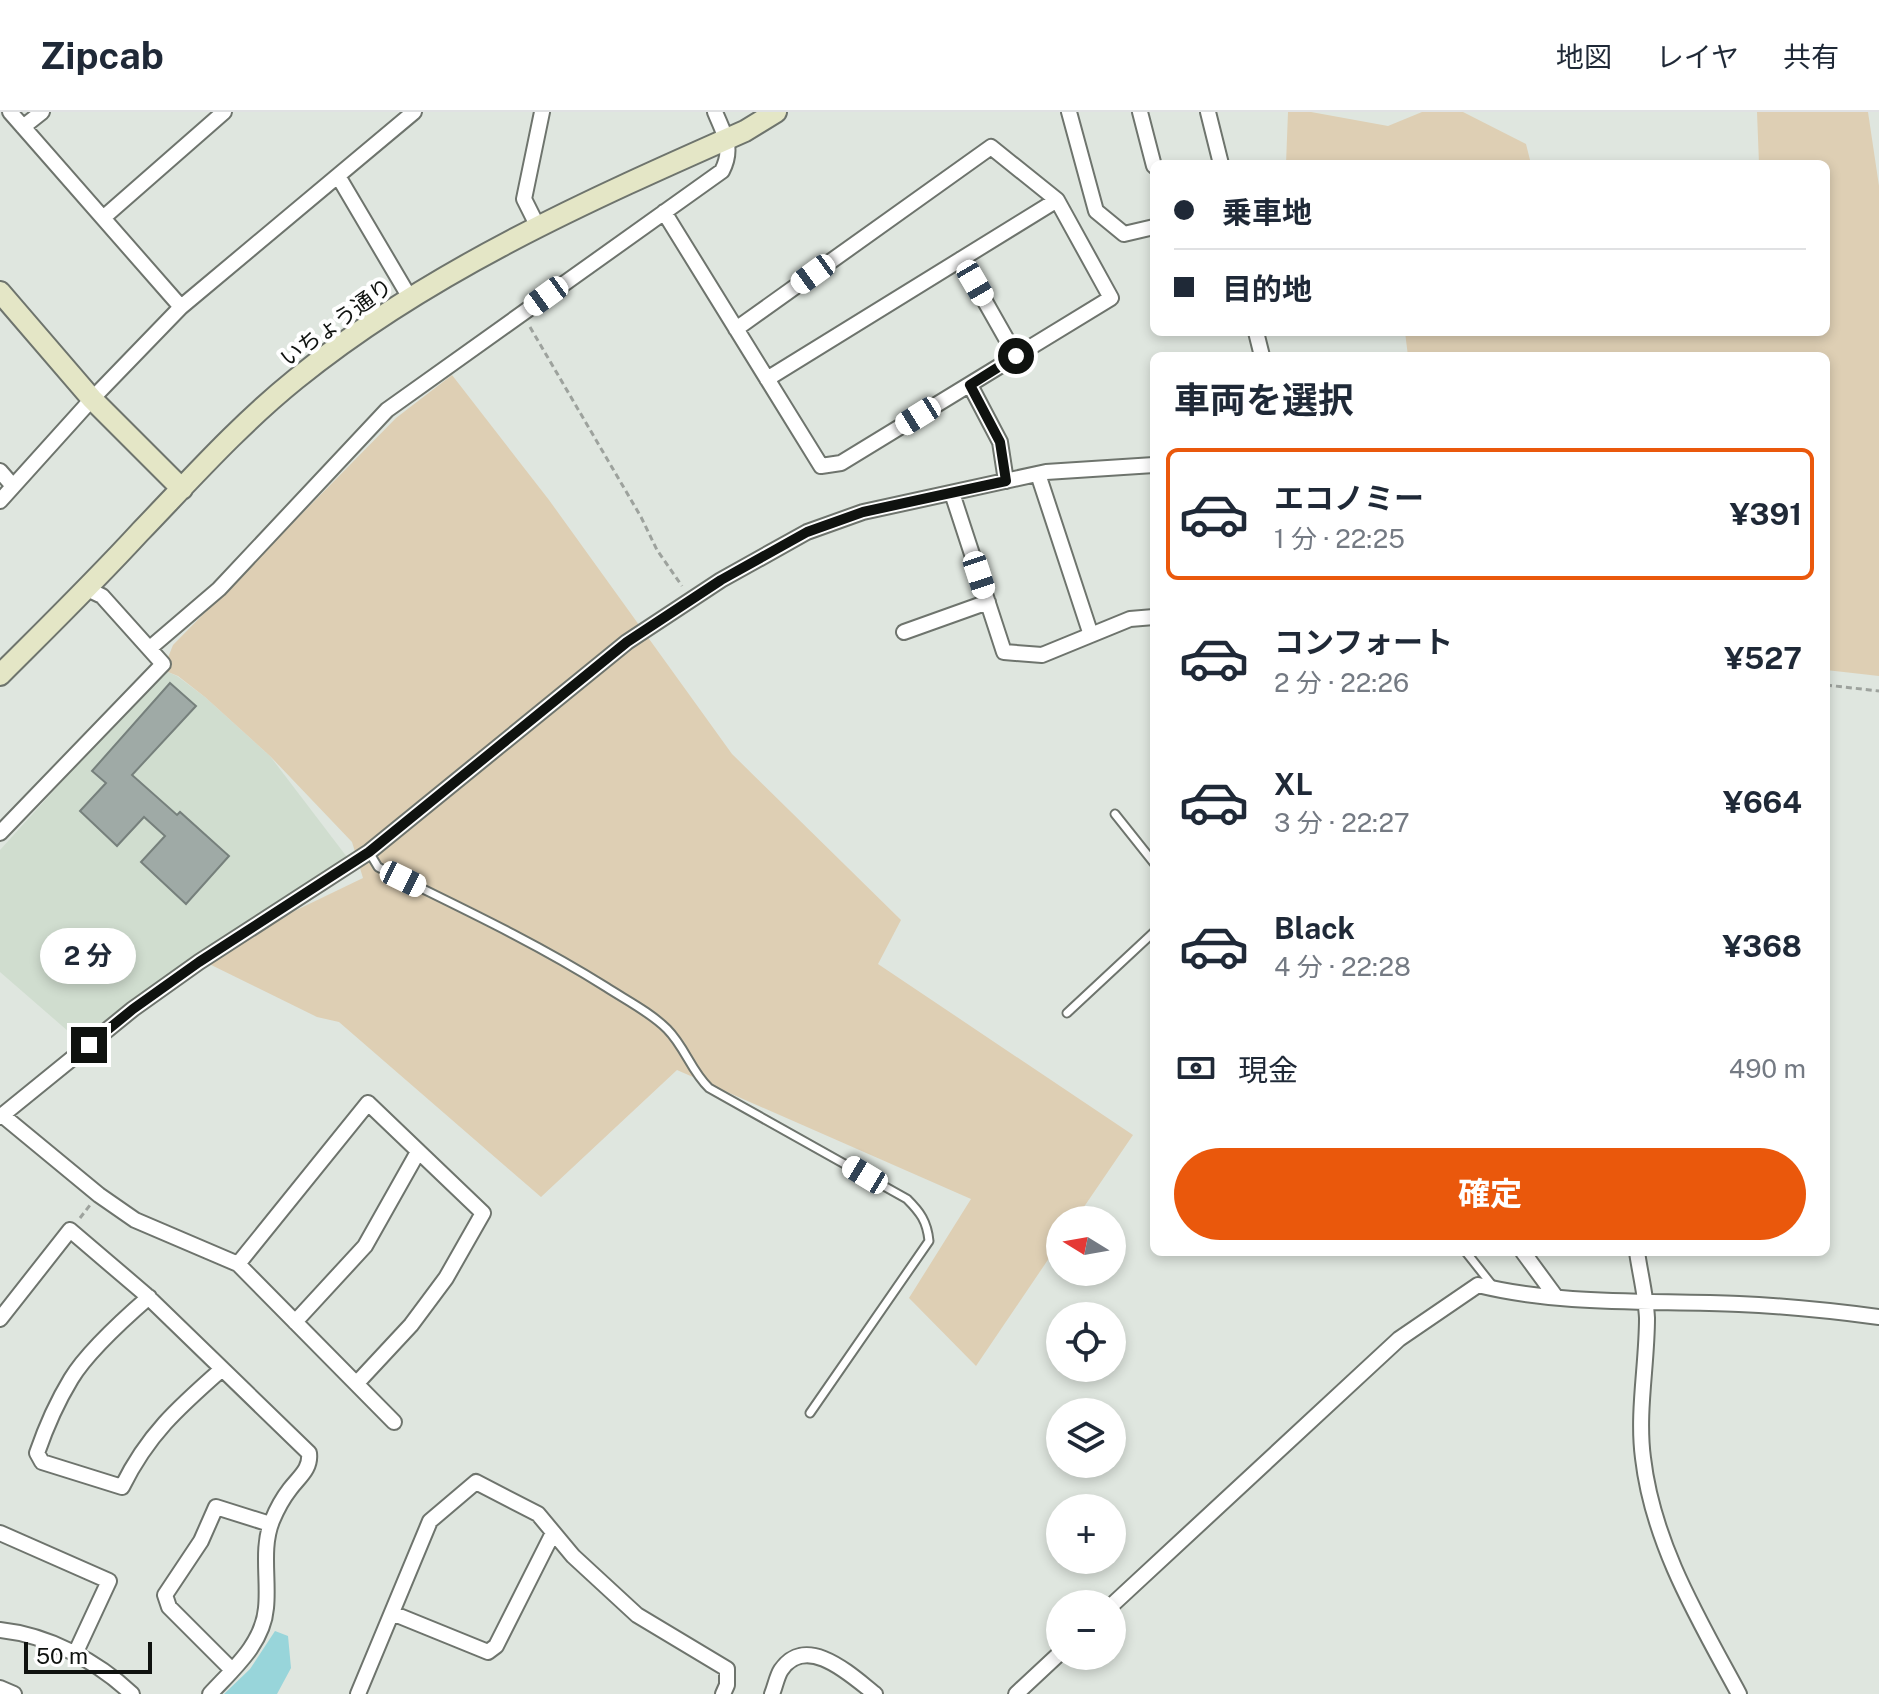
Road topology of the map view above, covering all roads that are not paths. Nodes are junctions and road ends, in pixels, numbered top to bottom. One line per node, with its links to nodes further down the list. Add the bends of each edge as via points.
1 (10, 112): 11 (street)
2 (42, 112): 11 (street)
3 (224, 112): 18 (street)
4 (414, 112): 15 (street)
5 (542, 112): 19 (street, via 524,199)
6 (715, 112): 12 (street)
7 (776, 112): 12 (street, いちょう通り)
8 (1069, 112): 20 (street, via 1096,211 1124,234)
9 (1140, 112): 13 (street)
10 (1208, 112): 14 (street)
11 (23, 127): 18 (street)
12 (727, 139): 17 (street, via 729,159 722,171); 19 (street, いちょう通り)
13 (1152, 160)
14 (1220, 160)
15 (338, 176): 23 (street); 24 (street)
16 (1057, 200): 21 (street); 25 (street, via 991,147); 26 (street, via 1111,298)
17 (664, 212): 25 (street); 43 (street, via 387,410 219,589)
18 (103, 218): 24 (street)
19 (538, 227): 23 (street, いちょう通り)
20 (1150, 228)
21 (961, 259): 26 (street); 27 (street)
22 (0, 292): 29 (street)
23 (410, 298): 35 (street, いちょう通り, via 295,379)
24 (181, 307): 29 (street)
25 (736, 329): 27 (street)
26 (1016, 356): 28 (street)
27 (767, 379): 28 (street, via 821,466 841,463)
28 (970, 385): 33 (street, via 1000,442)
29 (92, 399): 34 (street); 35 (street)
30 (1150, 465): 32 (street)
31 (0, 471): 34 (street)
32 (1038, 474): 33 (street); 42 (street)
33 (1006, 481): 36 (street)
34 (13, 486): 37 (street)
35 (182, 489): 38 (street, いちょう通り)
36 (952, 493): 39 (street); 47 (street, via 863,512 807,532 721,580 627,642)
37 (0, 501)
38 (87, 589): 43 (street, via 102,596); 44 (street, いちょう通り)
39 (988, 602): 41 (street); 42 (street, via 1004,652 1042,655)
40 (1150, 617): 42 (street, via 1130,619)
41 (904, 632)
42 (1091, 635)
43 (150, 648): 46 (street, via 163,664)
44 (0, 675)
45 (1115, 814): 48 (lane)
46 (0, 833)
47 (369, 852): 51 (street, via 133,1009); 66 (lane, via 378,867 551,953 640,1009 666,1028 709,1088 907,1199 922,1214 929,1241)
48 (1150, 858)
49 (1150, 936): 50 (lane)
50 (1067, 1013)
51 (1, 1116): 56 (street, via 135,1220)
52 (418, 1152): 56 (street, via 368,1103); 63 (street, via 365,1246); 65 (street, via 483,1213 446,1278)
53 (1469, 1256): 57 (lane)
54 (1526, 1256): 59 (street)
55 (1638, 1256): 60 (street)
56 (238, 1264): 63 (street)
57 (1496, 1290): 59 (street); 71 (street, via 1478,1285 1399,1339)
58 (149, 1297): 62 (street, via 70,1230); 64 (street); 64 (street, via 72,1376 47,1424 37,1453 42,1462 122,1487 168,1416)
59 (1556, 1297): 60 (street)
60 (1644, 1303): 61 (street, via 1739,1304); 87 (street, via 1641,1427 1649,1489 1675,1574)
61 (1879, 1317)
62 (0, 1319)
63 (295, 1322): 65 (street)
64 (222, 1369): 68 (street, via 309,1453 305,1472)
65 (357, 1383): 67 (street)
66 (810, 1413)
67 (394, 1422)
68 (270, 1524): 77 (street, via 262,1628); 77 (street, via 216,1507 201,1541 165,1595 169,1607)
69 (0, 1533): 75 (street, via 109,1581)
70 (553, 1533): 72 (street, via 496,1646 488,1652); 72 (street, via 538,1514 476,1482 430,1521); 83 (street, via 637,1615 727,1669)
71 (1126, 1592)
72 (392, 1613): 82 (street)
73 (3, 1631): 74 (street); 75 (street)
74 (0, 1647)
75 (75, 1654): 80 (street)
76 (1046, 1666): 86 (street)
77 (232, 1670): 81 (street)
78 (0, 1688): 79 (street)
79 (14, 1694)
80 (132, 1694)
81 (210, 1694)
82 (358, 1694)
83 (723, 1694)
84 (772, 1694): 85 (street, via 781,1669 794,1658 813,1655 832,1662)
85 (875, 1694)
86 (1016, 1694)
87 (1739, 1694)

